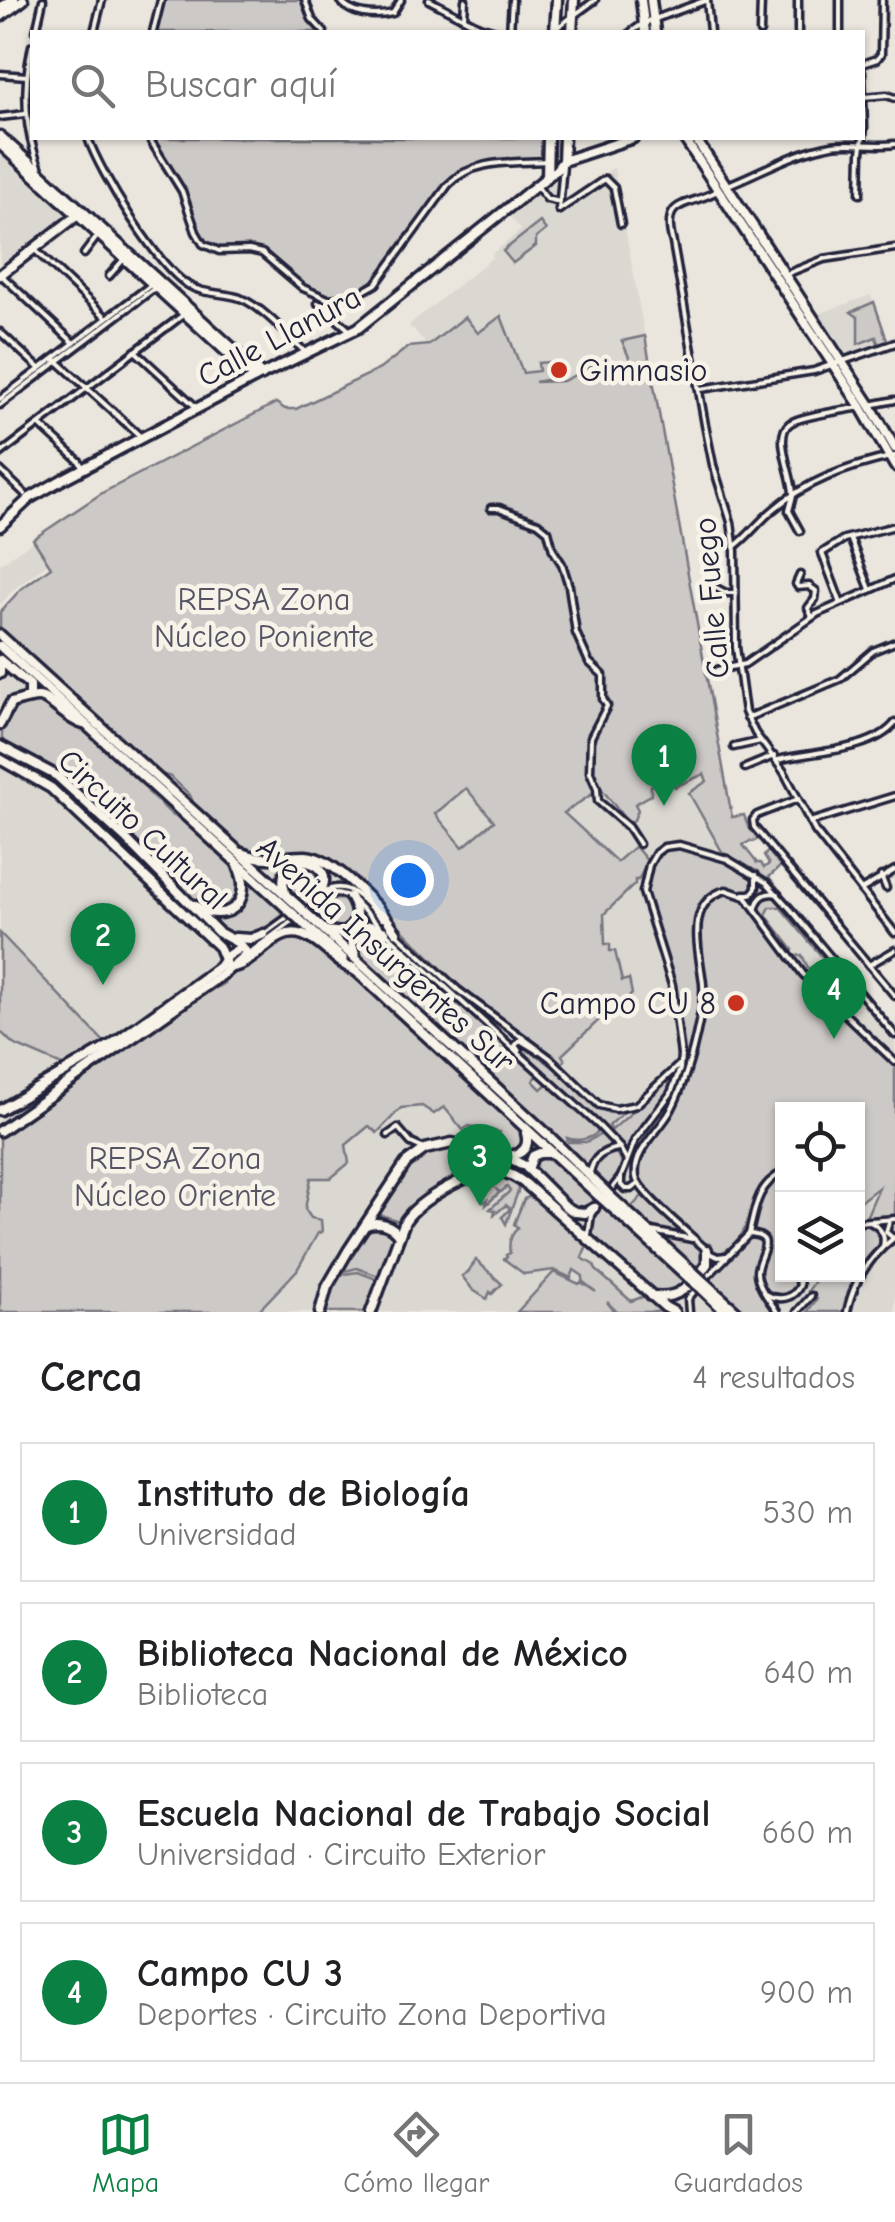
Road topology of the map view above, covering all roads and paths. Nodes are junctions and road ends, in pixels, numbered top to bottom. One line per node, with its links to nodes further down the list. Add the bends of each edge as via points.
1 (23, 0): 21 (main road)
2 (42, 0): 25 (street)
3 (102, 0): 26 (street)
4 (161, 0): 27 (street)
5 (306, 0): 28 (street)
6 (340, 0): 7 (street, via 353,12 388,16)
7 (401, 0)
8 (429, 0): 23 (street)
9 (465, 0): 23 (street)
10 (512, 0): 30 (street)
11 (556, 0): 31 (main road)
12 (574, 0): 22 (main road)
13 (595, 0): 22 (street)
14 (641, 0): 24 (main road)
15 (652, 0): 24 (main road)
16 (707, 0): 24 (street); 34 (street)
17 (761, 0): 35 (street)
18 (798, 0): 36 (street)
19 (840, 0): 37 (street)
20 (882, 0): 39 (street, via 881,54)
21 (3, 5)
22 (573, 17): 32 (street); 33 (main road)
23 (464, 18): 29 (street)
24 (647, 25)
25 (36, 30)
26 (94, 30)
27 (154, 30)
28 (322, 30)
29 (493, 30)
30 (510, 30)
31 (554, 30)
32 (557, 30)
33 (572, 30)
34 (710, 30)
35 (760, 30)
36 (798, 30)
37 (840, 30)
38 (30, 56): 41 (street)
39 (865, 63)
40 (0, 74): 41 (street)
41 (26, 76): 44 (street)
42 (865, 96): 43 (street)
43 (895, 98)
44 (27, 114): 45 (street); 58 (street)
45 (0, 117)
46 (0, 136): 58 (main road)
47 (89, 140): 75 (street, via 106,178)
48 (150, 140): 59 (street, via 182,190 203,244 262,252 303,288 333,300 376,284 460,174 488,164)
49 (548, 140): 59 (main road)
50 (564, 140): 57 (main road)
51 (621, 140): 57 (main road)
52 (863, 140): 56 (street)
53 (694, 143): 62 (main road)
54 (0, 144): 66 (main road)
55 (895, 144): 56 (street, Calle Fuego)
56 (862, 145): 62 (street, Calle Fuego, via 818,148); 63 (street)
57 (563, 158): 59 (main road); 60 (main road, Calle Llanura); 65 (street)
58 (32, 159): 66 (main road)
59 (547, 159): 60 (main road)
60 (546, 176): 61 (main road, Calle Llanura); 64 (street)
61 (536, 185): 64 (street); 82 (main road, Calle Llanura)
62 (722, 188): 76 (main road); 94 (street, Calle Fuego, via 678,206 668,222)
63 (860, 194)
64 (546, 196): 65 (street)
65 (560, 202): 67 (street, via 558,210 605,178 614,188)
66 (79, 213): 68 (main road); 70 (main road)
67 (621, 224)
68 (100, 232): 71 (street); 72 (main road); 77 (main road)
69 (895, 248): 76 (street, via 819,260)
70 (34, 249): 73 (main road); 80 (street)
71 (84, 254)
72 (124, 259): 74 (street); 77 (main road)
73 (0, 275): 84 (street)
74 (108, 276)
75 (175, 276): 77 (street); 87 (street, via 252,304)
76 (781, 277): 89 (main road)
77 (159, 286): 79 (main road); 80 (street); 83 (main road)
78 (318, 302): 82 (street)
79 (184, 314): 83 (main road); 86 (street)
80 (109, 319): 84 (street); 88 (street)
81 (0, 332): 90 (street)
82 (351, 332): 87 (main road, Calle Llanura)
83 (212, 335): 91 (main road)
84 (74, 344): 88 (street)
85 (895, 344): 89 (street)
86 (136, 351): 93 (street); 99 (street)
87 (307, 353): 91 (main road, Calle Llanura)
88 (56, 360): 90 (street); 93 (street); 97 (street)
89 (838, 364): 94 (street); 98 (main road)
90 (40, 369): 95 (street)
91 (259, 377): 99 (main road, Calle Llanura)
92 (0, 388): 95 (street)
93 (87, 388): 100 (street); 101 (street)
94 (698, 389): 114 (street, Calle Fuego)
95 (7, 394): 97 (street)
96 (895, 400): 98 (street)
97 (0, 402)
98 (866, 406): 102 (main road); 108 (street, via 785,427)
99 (197, 408): 101 (main road, Calle Llanura)
100 (39, 424): 103 (street); 105 (street)
101 (142, 437): 105 (main road, Calle Llanura)
102 (893, 453): 104 (main road); 108 (street)
103 (0, 454)
104 (895, 466)
105 (83, 468): 110 (main road, Calle Llanura, via 34,495)
106 (0, 470): 107 (street)
107 (25, 494)
108 (793, 495): 112 (street, via 789,511); 114 (street)
109 (490, 508): 148 (street, via 548,530 569,586 576,633 603,675 607,706 591,737 597,797)
110 (0, 526)
111 (895, 526): 113 (street)
112 (800, 531)
113 (850, 538): 118 (street); 120 (street, via 822,553)
114 (734, 547): 119 (street, Calle Fuego)
115 (800, 576): 121 (street, via 798,587 816,591 808,608)
116 (895, 578): 118 (street)
117 (707, 583): 119 (street)
118 (870, 589): 120 (street)
119 (734, 594): 126 (street, Calle Fuego)
120 (840, 602): 121 (street)
121 (812, 617): 126 (street)
122 (0, 635): 149 (main road, Avenida Insurgentes Sur)
123 (895, 642): 130 (street, via 872,651 840,679)
124 (0, 646): 133 (main road, Avenida Insurgentes Sur)
125 (0, 666): 128 (main road, via 30,685)
126 (738, 666): 127 (street); 130 (street, Calle Fuego)
127 (718, 670)
128 (30, 698): 129 (main road); 133 (main road, via 42,697)
129 (2, 706): 132 (main road)
130 (747, 718): 134 (street, Calle Fuego)
131 (895, 723): 137 (street, via 869,741)
132 (0, 724)
133 (88, 726): 152 (main road, Avenida Insurgentes Sur)
134 (761, 741): 136 (street); 137 (street, Calle Fuego)
135 (1, 744): 139 (main road, Circuito Cultural)
136 (734, 747)
137 (776, 758): 140 (street); 145 (street, Calle Fuego)
138 (0, 759): 142 (main road, Circuito Cultural)
139 (34, 762): 141 (main road, Circuito Cultural); 142 (main road, via 38,768)
140 (746, 768)
141 (53, 774): 143 (main road, via 44,774); 147 (main road, Circuito Cultural)
142 (30, 776): 143 (main road, Circuito Cultural)
143 (45, 783): 150 (main road, Circuito Cultural)
144 (895, 796): 146 (street)
145 (798, 798): 146 (street, Calle Fuego); 180 (street, via 757,815 754,828)
146 (810, 822): 159 (street, Calle Fuego)
147 (131, 844): 150 (main road, via 128,854); 151 (main road, Circuito Cultural)
148 (639, 844)
149 (233, 848): 163 (main road, Avenida Insurgentes Sur); 172 (main road, via 260,859 321,860)
150 (118, 853): 153 (main road, Circuito Cultural)
151 (144, 858): 153 (main road, via 136,857); 160 (main road, Circuito Cultural)
152 (237, 863): 160 (main road, via 243,890 228,911 206,912); 166 (main road, Avenida Insurgentes Sur)
153 (134, 867): 176 (main road, Circuito Cultural)
154 (892, 871): 156 (street); 157 (street)
155 (756, 875): 161 (street, via 756,888); 162 (street); 189 (street, via 676,844 658,850 646,870 643,892 672,985)
156 (881, 876): 158 (street); 159 (street)
157 (894, 880)
158 (886, 888)
159 (861, 890): 173 (street, Calle Fuego)
160 (178, 894): 170 (main road, Circuito Cultural)
161 (742, 894): 167 (street); 188 (street, via 715,894 697,921 704,1000)
162 (778, 894): 167 (street, via 763,896); 185 (street)
163 (287, 896): 165 (main road, via 284,873 304,861 323,874); 166 (main road, Avenida Insurgentes Sur)
164 (350, 897): 169 (main road, via 357,912 351,928 338,934); 171 (street); 178 (street, via 328,895)
165 (315, 898): 172 (street, via 334,888 349,890); 174 (street)
166 (294, 908): 168 (main road, Avenida Insurgentes Sur, bridge)
167 (756, 910): 190 (street, via 803,974)
168 (305, 919): 169 (main road, Avenida Insurgentes Sur); 182 (main road, Avenida Insurgentes Sur)
169 (322, 928): 181 (main road, Avenida Insurgentes Sur)
170 (218, 932): 174 (main road, via 244,939); 175 (main road, Circuito Cultural)
171 (385, 932): 181 (main road, via 367,926 353,939 353,951); 186 (street)
172 (396, 932): 184 (street)
173 (895, 933)
174 (264, 934): 178 (street)
175 (227, 939): 176 (main road); 178 (main road, Circuito Cultural)
176 (219, 947): 179 (main road, Circuito Cultural)
177 (895, 950): 180 (street)
178 (243, 951): 179 (main road, via 227,956)
179 (226, 965): 182 (main road, via 238,966 293,934 308,937); 192 (main road); 195 (main road)
180 (869, 965): 183 (street)
181 (368, 970): 214 (main road, Avenida Insurgentes Sur)
182 (356, 971): 197 (main road, Avenida Insurgentes Sur)
183 (895, 996)
184 (510, 1028): 186 (street, via 511,1038); 187 (street)
185 (895, 1035)
186 (502, 1038): 193 (street)
187 (543, 1052): 191 (street, via 599,1105 620,1109 640,1102); 193 (street, via 516,1042)
188 (691, 1056): 189 (street); 194 (street)
189 (681, 1057): 191 (street)
190 (895, 1062)
191 (680, 1064): 194 (street); 201 (street, via 671,1092)
192 (75, 1066): 195 (main road); 196 (main road)
193 (532, 1066): 205 (street)
194 (686, 1069): 203 (street, via 671,1109)
195 (73, 1080): 198 (main road)
196 (0, 1110)
197 (511, 1113): 199 (main road); 212 (main road, Avenida Insurgentes Sur)
198 (0, 1131)
199 (526, 1133): 207 (main road); 208 (main road, via 526,1148)
200 (388, 1135): 202 (street, via 398,1128)
201 (636, 1139): 203 (street); 210 (street)
202 (411, 1143): 206 (street); 209 (street)
203 (646, 1146): 218 (street, via 636,1166)
204 (485, 1148): 206 (main road); 208 (main road); 213 (main road, via 474,1158)
205 (620, 1148): 210 (street); 214 (street, via 596,1158)
206 (426, 1149): 209 (main road)
207 (548, 1153): 211 (main road, via 533,1156); 212 (main road)
208 (510, 1156): 211 (main road)
209 (410, 1160): 223 (main road)
210 (627, 1161): 215 (street)
211 (528, 1169): 217 (main road)
212 (572, 1171): 221 (main road, Avenida Insurgentes Sur)
213 (483, 1172): 219 (main road, via 505,1172); 225 (main road, via 420,1204)
214 (590, 1177): 221 (main road, Avenida Insurgentes Sur)
215 (621, 1177): 218 (street, via 625,1189); 221 (street)
216 (775, 1177): 230 (street, via 760,1192)
217 (537, 1178): 219 (main road); 220 (main road)
218 (638, 1184): 234 (street)
219 (529, 1186): 222 (main road)
220 (558, 1198): 221 (main road, via 575,1212 587,1212); 222 (main road)
221 (603, 1198): 229 (main road, Avenida Insurgentes Sur); 233 (street, via 587,1227); 238 (main road, Avenida Insurgentes Sur)
222 (550, 1206): 233 (main road)
223 (376, 1210): 225 (main road, via 394,1224); 228 (main road)
224 (894, 1219): 227 (street); 232 (street, via 886,1230)
225 (405, 1221): 231 (main road)
226 (865, 1222): 227 (street)
227 (869, 1222): 235 (street, via 882,1231)
228 (366, 1225): 231 (main road, via 375,1222); 243 (main road, via 327,1287)
229 (646, 1230): 234 (street); 238 (main road, Avenida Insurgentes Sur)
230 (748, 1234): 237 (street); 240 (street, via 765,1244 757,1274)
231 (400, 1236): 244 (main road)
232 (894, 1237): 235 (street)
233 (589, 1239): 241 (main road)
234 (697, 1240): 236 (street)
235 (883, 1246): 251 (street, via 852,1291)
236 (707, 1250): 237 (street); 238 (main road)
237 (726, 1256): 238 (street)
238 (698, 1281): 241 (main road, via 672,1296); 246 (street); 247 (main road, Avenida Insurgentes Sur); 248 (main road, Avenida Insurgentes Sur)
239 (799, 1282): 240 (street, via 793,1295)
240 (766, 1295): 249 (street)
241 (652, 1296): 245 (main road)
242 (811, 1296): 250 (street)
243 (320, 1312)
244 (371, 1312)
245 (674, 1312)
246 (689, 1312)
247 (726, 1312)
248 (737, 1312)
249 (777, 1312)
250 (797, 1312)
251 (847, 1312)

